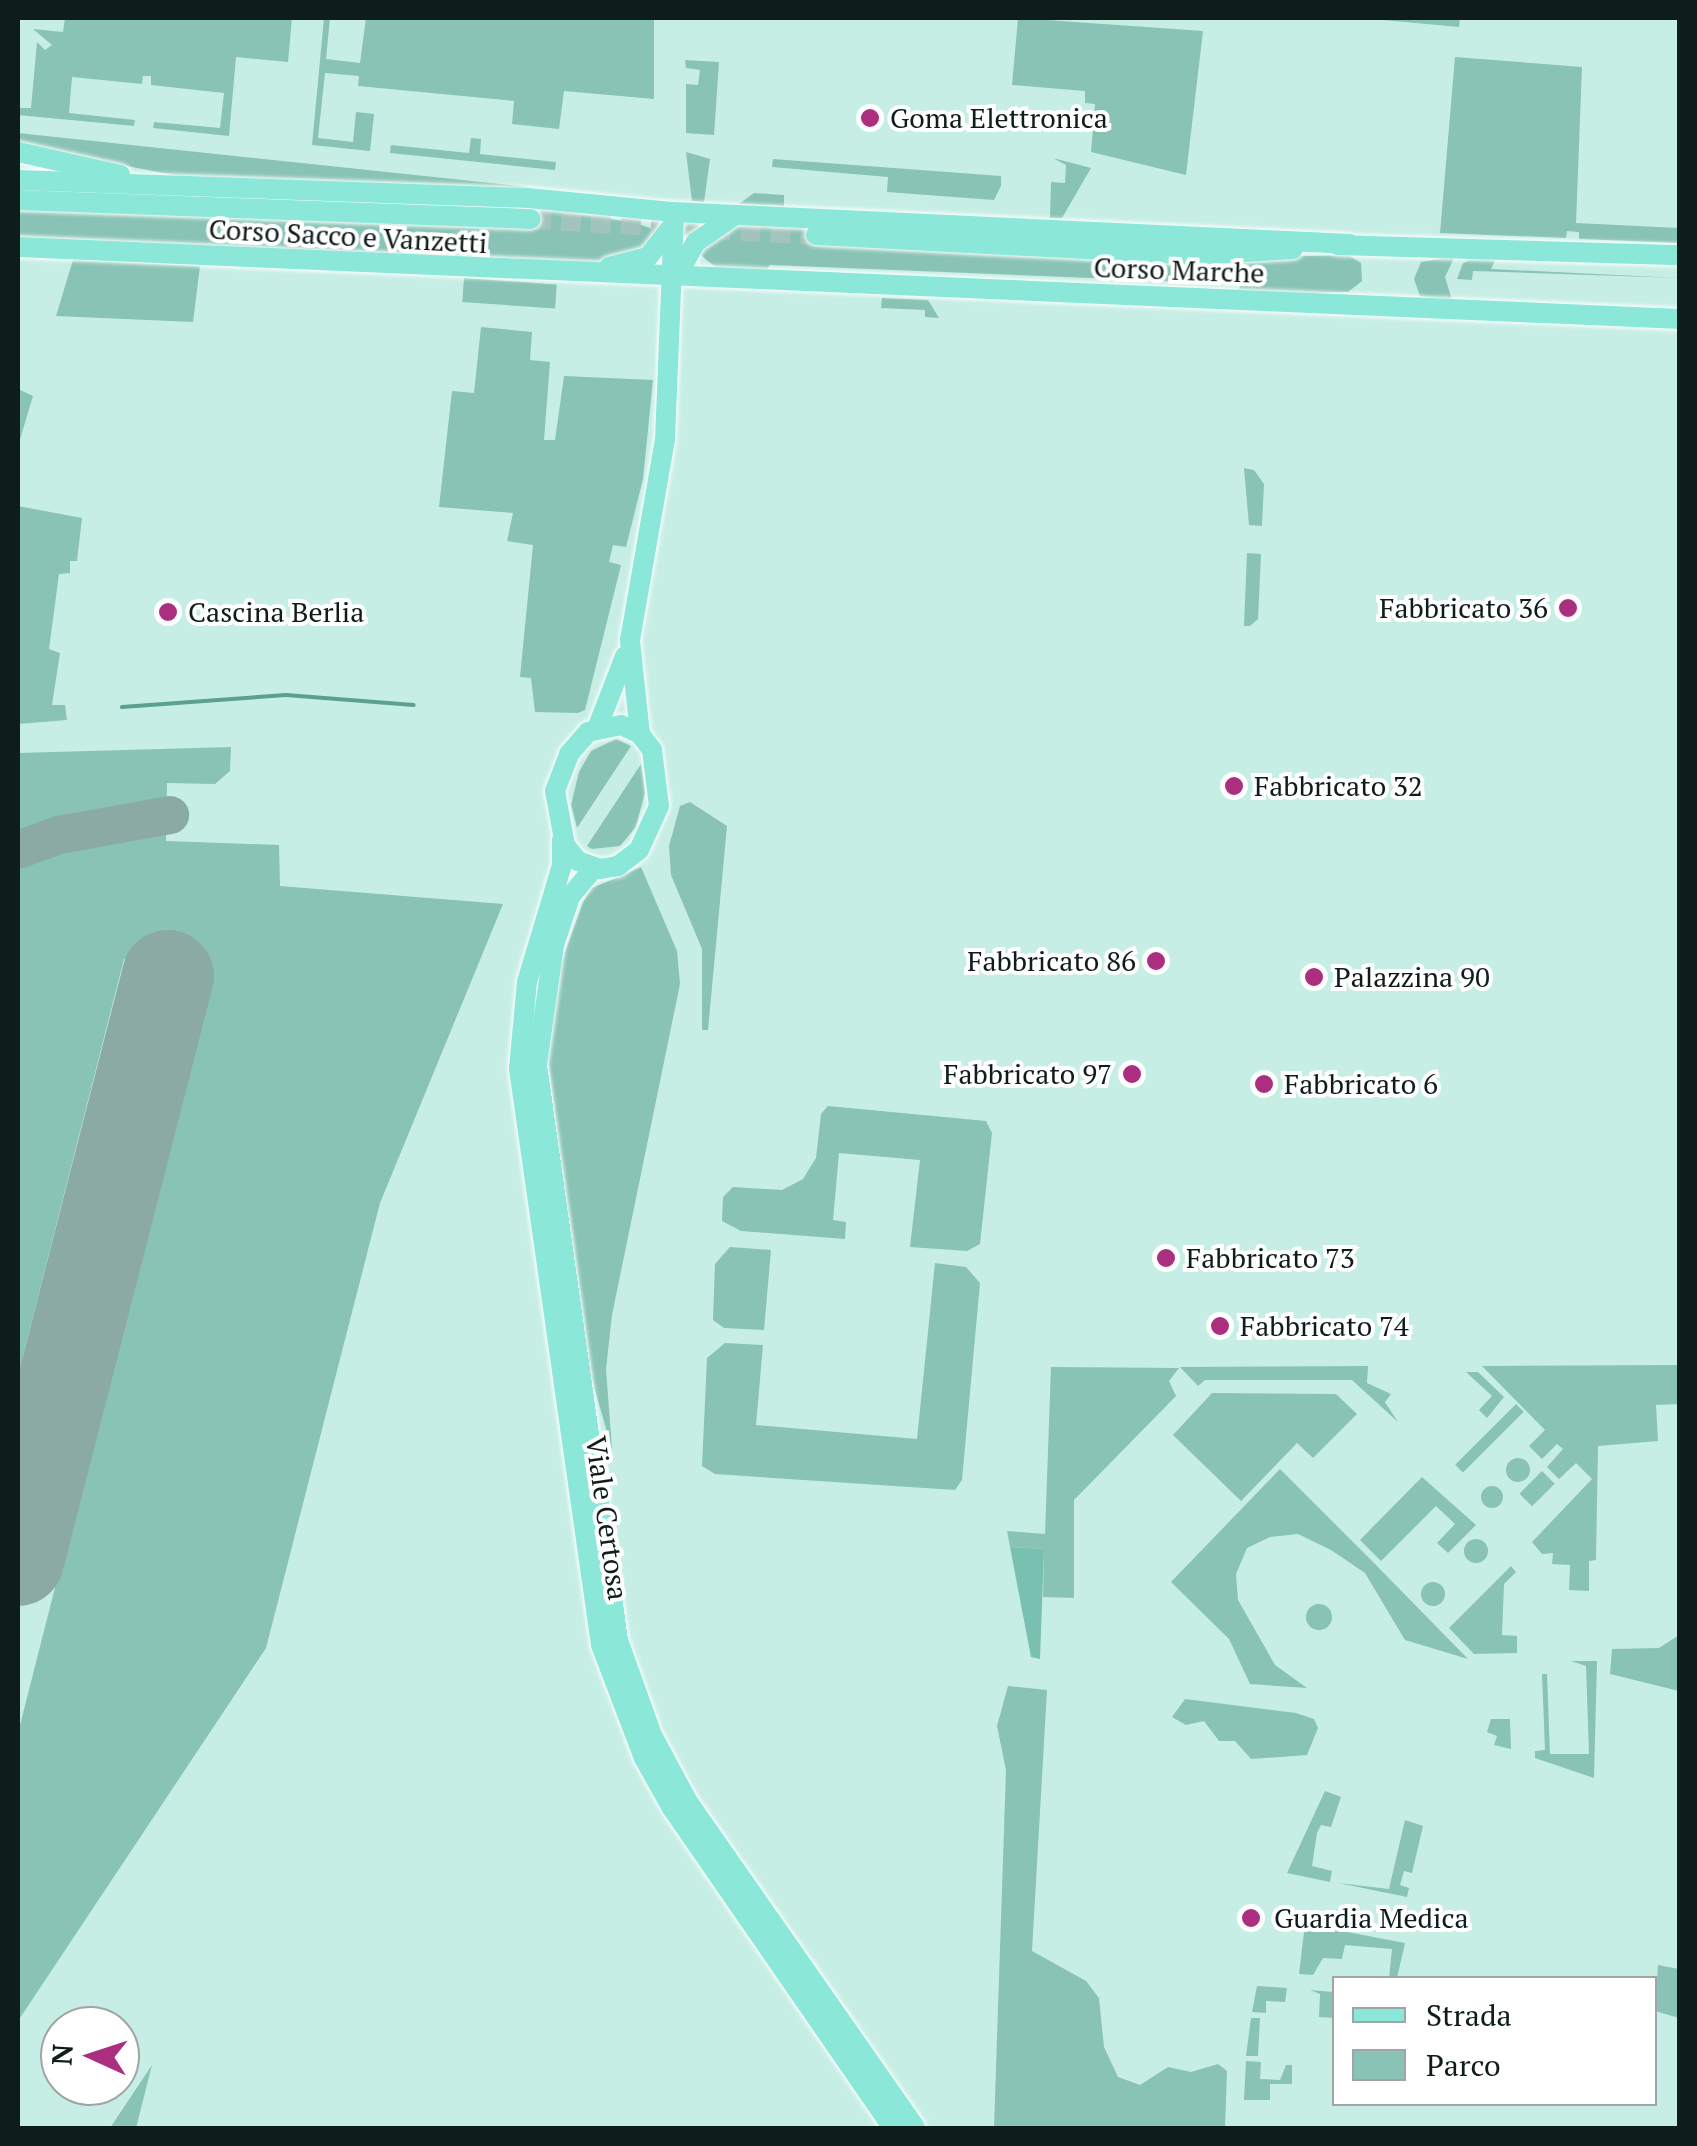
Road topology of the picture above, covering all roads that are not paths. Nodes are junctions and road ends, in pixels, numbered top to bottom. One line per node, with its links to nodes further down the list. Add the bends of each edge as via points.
1 (18, 152): 3 (main road)
2 (18, 180): 3 (main road)
3 (166, 185): 6 (main road, via 528,198)
4 (18, 200): 7 (main road, Corso Sacco e Vanzetti)
5 (739, 213): 6 (main road); 9 (main road); 13 (main road, via 696,242)
6 (674, 215): 12 (main road, via 667,240 648,257); 13 (main road)
7 (531, 219)
8 (816, 235): 9 (main road, Corso Marche, via 1198,255)
9 (1350, 244): 11 (main road, Corso Marche)
10 (18, 247): 12 (main road, Corso Sacco e Vanzetti)
11 (1680, 255)
12 (568, 274): 13 (main road, Corso Sacco e Vanzetti)
13 (676, 278): 14 (main road, Corso Marche); 15 (main road, via 665,440)
14 (1680, 319)
15 (630, 640): 16 (main road); 17 (main road)
16 (598, 726): 17 (main road, via 621,725); 18 (main road, via 569,754 557,783)
17 (640, 734): 19 (main road, via 659,771 657,816 633,855 612,868)
18 (562, 839): 19 (main road, via 572,856); 20 (main road, Viale Certosa, via 562,865 527,982 520,1069 601,1645 644,1758 672,1808)
19 (594, 868): 21 (main road, Viale Certosa, via 570,897 554,945 536,1065 618,1640 652,1735 688,1802)
20 (893, 2128)
21 (915, 2128)

